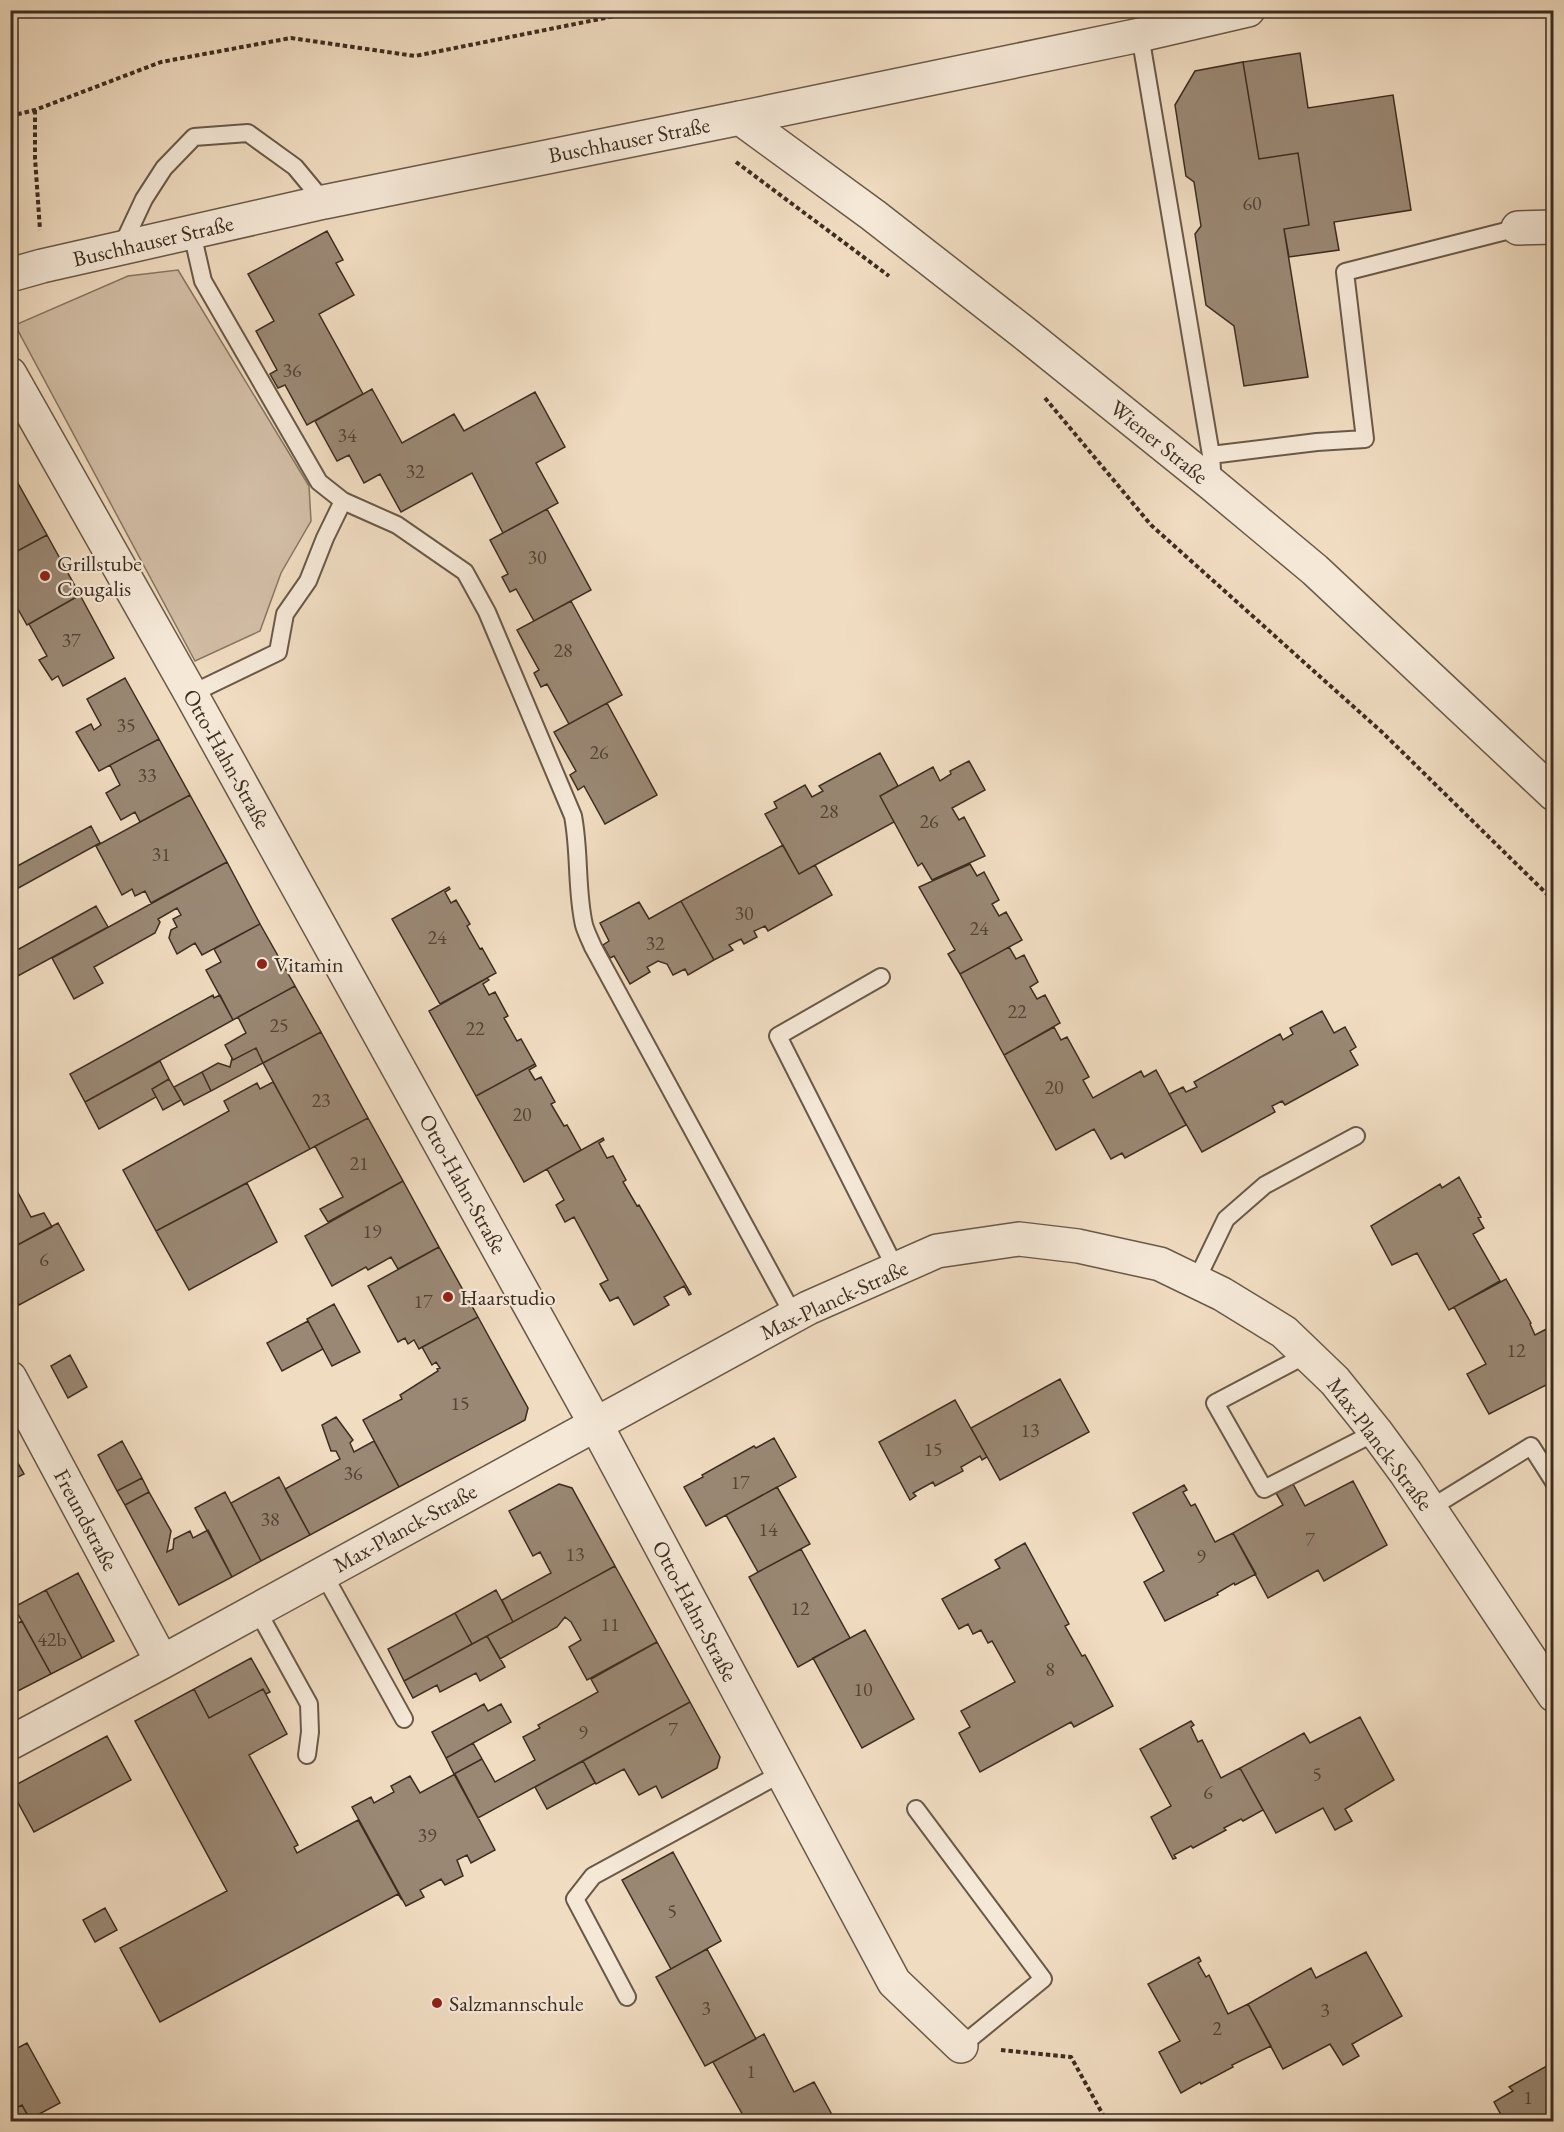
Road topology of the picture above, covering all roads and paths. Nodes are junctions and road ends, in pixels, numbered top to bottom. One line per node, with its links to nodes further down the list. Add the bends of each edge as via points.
1 (645, 10): 4 (path, via 415,56 291,38 161,62)
2 (1248, 10): 3 (street, Buschhauser Straße)
3 (1136, 23): 6 (street, Buschhauser Straße); 18 (lane)
4 (35, 111): 5 (path); 13 (path)
5 (10, 116)
6 (741, 118): 8 (street, Buschhauser Straße); 18 (street, Wiener Straße)
7 (735, 162): 15 (path)
8 (324, 202): 11 (street, Buschhauser Straße); 12 (lane, via 295,167 248,133 194,137 164,168)
9 (1554, 227): 10 (street)
10 (1518, 228): 18 (lane, via 1345,272 1365,439 1317,442)
11 (192, 233): 12 (street, Buschhauser Straße); 19 (lane, via 203,281 319,482)
12 (121, 248): 13 (street, Buschhauser Straße)
13 (42, 266): 14 (street, Buschhauser Straße)
14 (10, 275)
15 (894, 279)
16 (10, 374): 20 (street, Otto-Hahn-Straße)
17 (1042, 394): 22 (path, via 1151,525 1383,733)
18 (1212, 470): 21 (street, Wiener Straße)
19 (343, 501): 20 (lane, via 308,581 285,614 278,652); 27 (lane, via 397,525 465,572 487,612 573,816 584,925 593,947)
20 (191, 694): 30 (street, Otto-Hahn-Straße)
21 (1554, 794)
22 (1554, 901)
23 (881, 977): 25 (lane, via 778,1036)
24 (1356, 1136): 26 (lane, via 1265,1185 1226,1219)
25 (896, 1269): 26 (street, Max-Planck-Straße, via 937,1251 1019,1239 1078,1246 1160,1264); 27 (street, Max-Planck-Straße)
26 (1196, 1281): 28 (street, Max-Planck-Straße, via 1284,1332)
27 (794, 1316): 30 (street, Max-Planck-Straße)
28 (1308, 1354): 31 (street, Max-Planck-Straße); 31 (lane, via 1215,1403 1263,1489)
29 (10, 1378): 36 (street, Freundstraße)
30 (595, 1423): 34 (street, Max-Planck-Straße); 41 (street, Otto-Hahn-Straße)
31 (1376, 1432): 33 (street, Max-Planck-Straße)
32 (1554, 1482): 33 (lane, via 1531,1446)
33 (1430, 1509): 37 (street, Max-Planck-Straße)
34 (323, 1574): 35 (street, Max-Planck-Straße); 38 (lane)
35 (257, 1610): 36 (street, Max-Planck-Straße); 40 (lane, via 309,1704)
36 (162, 1662): 39 (street, Max-Planck-Straße)
37 (1554, 1695)
38 (404, 1719)
39 (10, 1743)
40 (307, 1755)
41 (782, 1773): 43 (lane, via 593,1876 575,1899); 44 (street, Otto-Hahn-Straße, via 894,1982)
42 (916, 1809): 44 (lane, via 1042,1979)
43 (627, 1997)
44 (961, 2046): 45 (path, via 1071,2057)
45 (1107, 2121)

